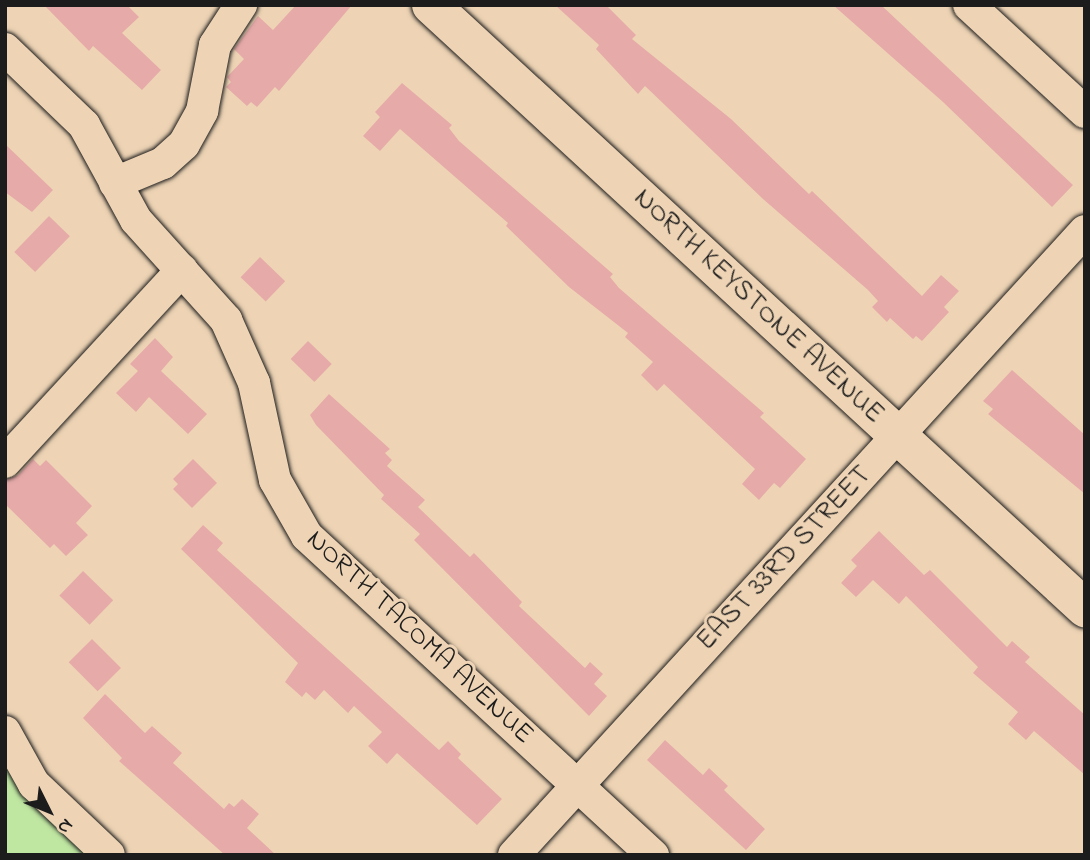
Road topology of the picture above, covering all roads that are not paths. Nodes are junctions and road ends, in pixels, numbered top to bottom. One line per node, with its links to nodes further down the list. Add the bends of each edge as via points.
1 (241, 5): 6 (street, via 215,45 202,111 184,144 163,163)
2 (431, 5): 9 (main road, NORTH KEYSTONE AVENUE)
3 (969, 5): 5 (street)
4 (5, 49): 6 (street, NORTH TACOMA AVENUE, via 84,125)
5 (1085, 112)
6 (115, 183): 8 (street, NORTH TACOMA AVENUE, via 149,237)
7 (1085, 231): 9 (street, EAST 33RD STREET)
8 (182, 270): 10 (street); 13 (street, NORTH TACOMA AVENUE, via 214,303 239,341 254,383 275,480 307,536)
9 (898, 436): 11 (main road, NORTH KEYSTONE AVENUE); 13 (street, EAST 33RD STREET)
10 (5, 462)
11 (1085, 608)
12 (5, 732): 14 (street, via 34,784)
13 (576, 786): 15 (street, EAST 33RD STREET); 16 (street, NORTH TACOMA AVENUE)
14 (109, 855)
15 (514, 855)
16 (653, 855)

